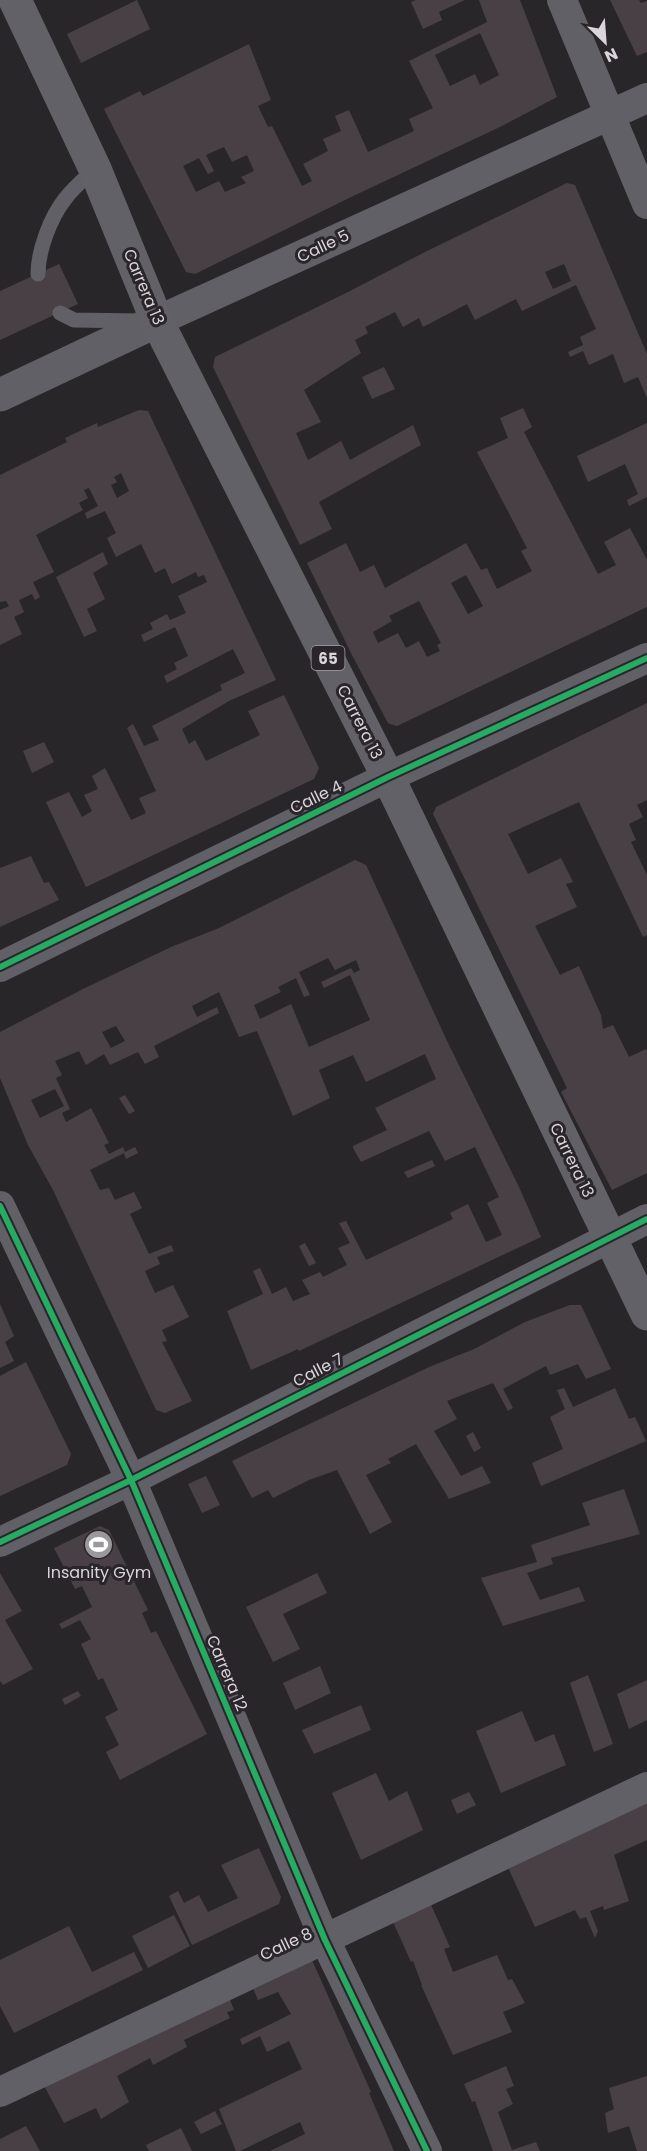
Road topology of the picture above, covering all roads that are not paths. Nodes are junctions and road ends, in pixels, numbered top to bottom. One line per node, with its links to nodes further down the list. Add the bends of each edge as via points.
1 (15, 0): 5 (main road, Carrera 13 / 65)
2 (562, 0): 4 (street)
3 (647, 98): 4 (street, Calle 5)
4 (609, 115): 6 (street); 9 (street, Calle 5)
5 (95, 169): 7 (lane, via 64,199 42,244); 9 (main road, Carrera 13 / 65)
6 (647, 204)
7 (38, 274)
8 (60, 313): 9 (lane, via 74,320)
9 (157, 321): 10 (street, Calle 5); 12 (main road, Carrera 13 / 65)
10 (0, 395)
11 (647, 658): 12 (street, Calle 4)
12 (388, 777): 13 (street, Calle 4); 16 (main road, Carrera 13 / 65)
13 (0, 967)
14 (0, 1206): 18 (street, Carrera 12)
15 (647, 1219): 16 (street, Calle 7)
16 (610, 1238): 17 (main road, Carrera 13 / 65); 18 (street, Calle 7)
17 (647, 1314)
18 (131, 1480): 19 (street, Calle 7); 21 (street, Carrera 12)
19 (0, 1542)
20 (647, 1787): 21 (street, Calle 8)
21 (326, 1940): 22 (street, Calle 8); 23 (street, Carrera 12)
22 (0, 2092)
23 (427, 2151)

